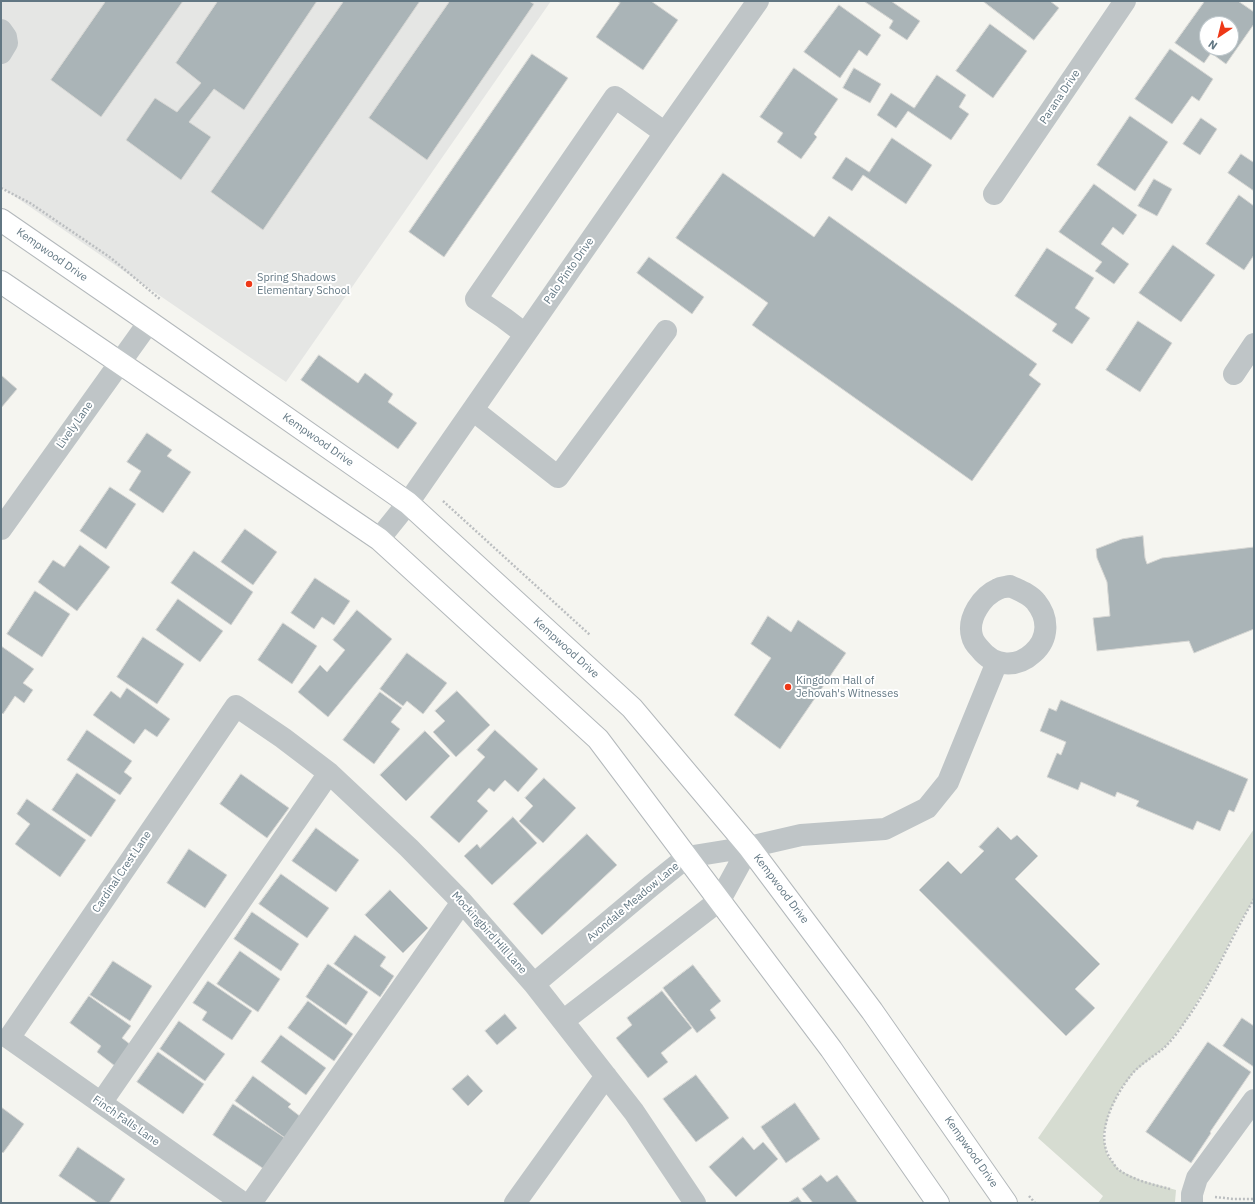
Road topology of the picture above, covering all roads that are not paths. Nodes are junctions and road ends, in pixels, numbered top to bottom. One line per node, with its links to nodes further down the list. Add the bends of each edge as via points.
1 (758, 1): 5 (street, Palo Pinto Drive)
2 (1125, 1): 6 (street, Parana Drive)
3 (1, 30): 4 (street, via 7,43)
4 (1, 53)
5 (665, 133): 11 (street, Palo Pinto Drive); 11 (street, via 615,97 476,298)
6 (994, 194)
7 (1, 220): 9 (main road, Kempwood Drive)
8 (1, 282): 13 (main road)
9 (149, 322): 13 (street, Lively Lane); 16 (main road, Kempwood Drive)
10 (666, 331): 15 (street, via 558,477)
11 (525, 334): 15 (street, Palo Pinto Drive)
12 (1254, 344): 14 (street)
13 (120, 362): 17 (street, Lively Lane); 18 (main road)
14 (1234, 374)
15 (473, 410): 16 (street, Palo Pinto Drive)
16 (408, 504): 18 (street, Palo Pinto Drive); 22 (main road, Kempwood Drive, via 632,708)
17 (1, 529)
18 (379, 539): 23 (main road, via 598,740)
19 (996, 662): 22 (street, Avondale Meadow Lane, via 948,782 927,808 885,829 801,835)
20 (236, 706): 21 (street, Mockingbird Hill Lane); 28 (street, Cardinal Crest Lane)
21 (329, 773): 25 (street, Mockingbird Hill Lane); 31 (street)
22 (749, 846): 23 (street, Avondale Meadow Lane); 24 (street); 38 (main road, Kempwood Drive, via 872,1011)
23 (687, 857): 24 (main road); 26 (street, Avondale Meadow Lane)
24 (720, 900): 27 (street); 37 (main road, via 831,1049)
25 (462, 902): 26 (street, Mockingbird Hill Lane); 34 (street)
26 (534, 984): 27 (street, Mockingbird Hill Lane)
27 (563, 1021): 29 (street, Mockingbird Hill Lane)
28 (9, 1038): 31 (street, Finch Falls Lane)
29 (606, 1076): 35 (street); 36 (street, Mockingbird Hill Lane, via 634,1112)
30 (1254, 1100): 32 (street, via 1197,1178)
31 (101, 1103): 33 (street, Finch Falls Lane)
32 (1192, 1199)
33 (243, 1203)
34 (251, 1203)
35 (515, 1203)
36 (695, 1203)
37 (938, 1203)
38 (1006, 1203)

